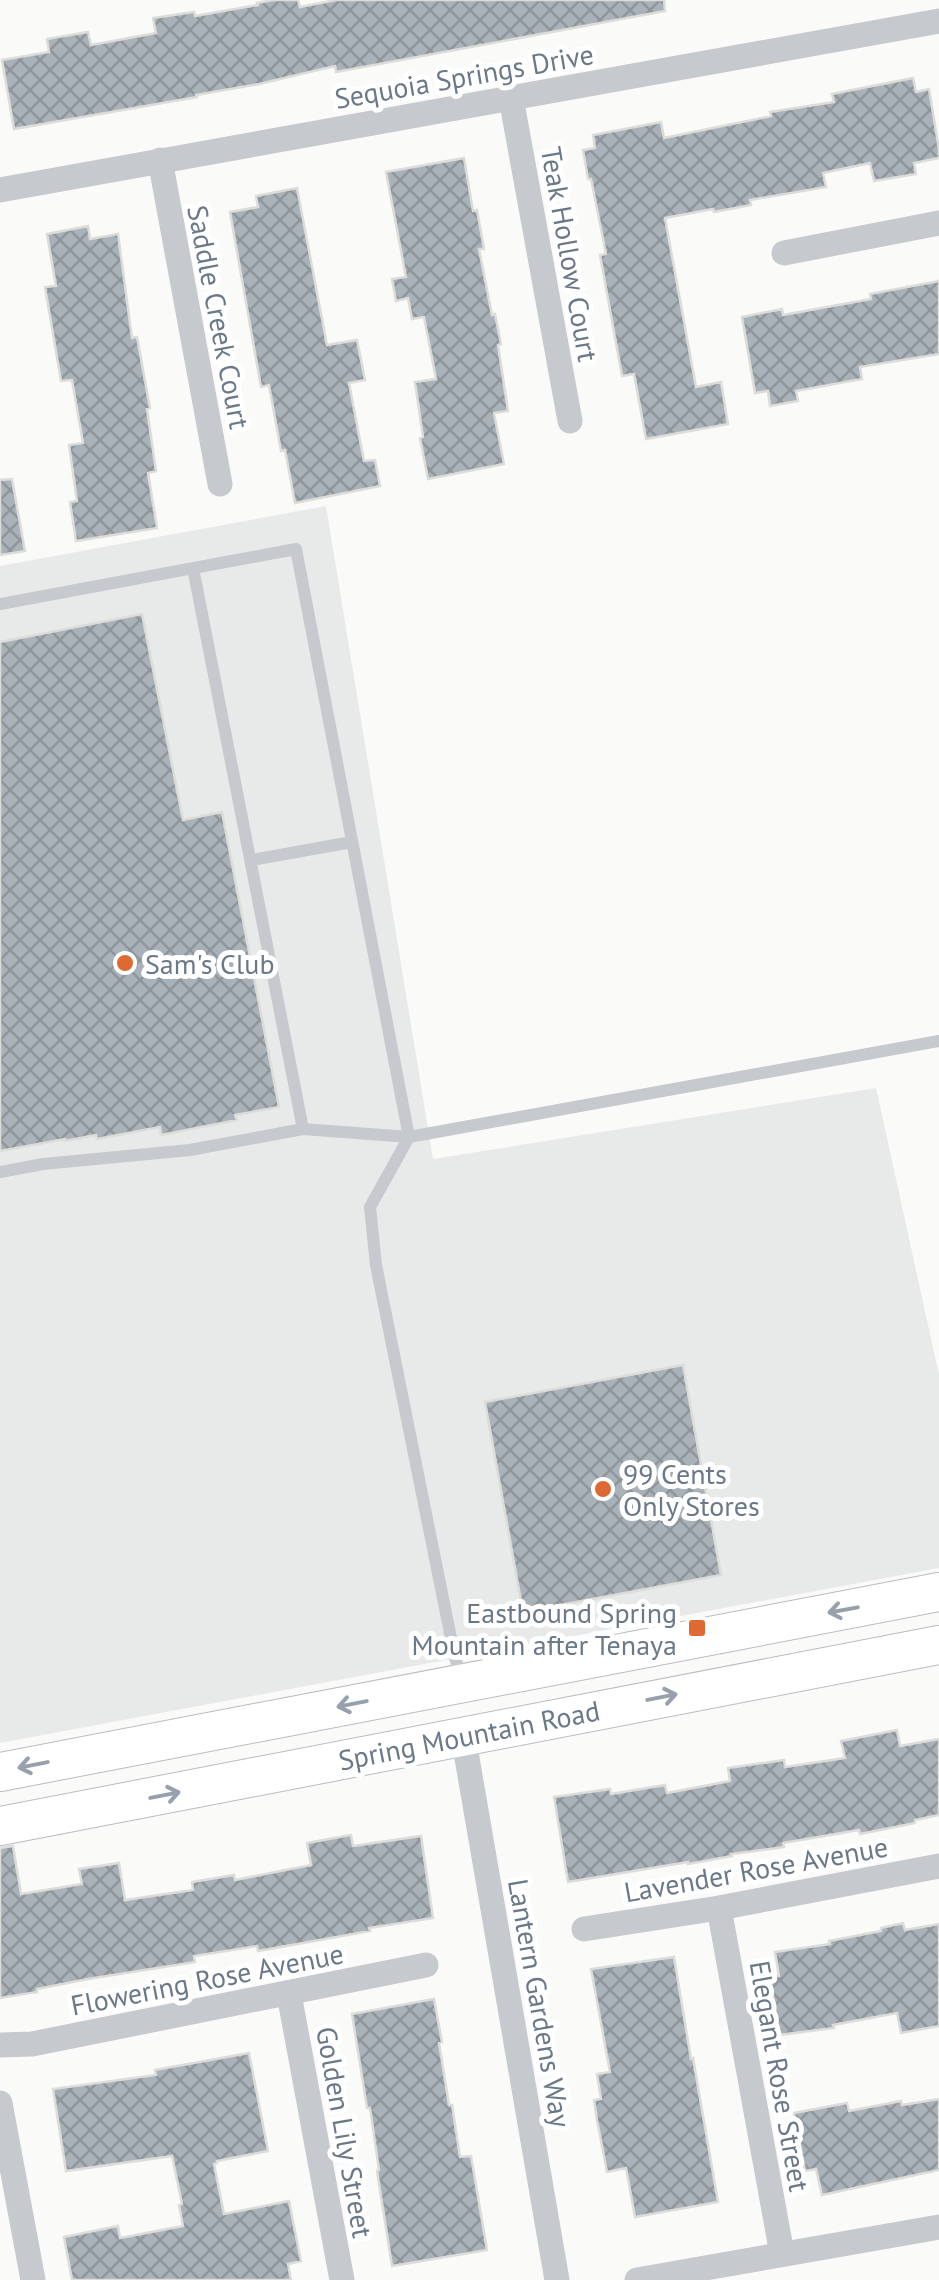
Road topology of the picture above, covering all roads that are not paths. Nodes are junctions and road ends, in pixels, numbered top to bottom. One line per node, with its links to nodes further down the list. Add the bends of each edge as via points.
1 (939, 21): 2 (street, Sequoia Springs Drive)
2 (511, 98): 3 (street, Sequoia Springs Drive); 7 (street, Teak Hollow Court)
3 (160, 160): 4 (street, Sequoia Springs Drive); 8 (street, Saddle Creek Court)
4 (0, 190)
5 (939, 224): 6 (street)
6 (784, 253)
7 (570, 421)
8 (220, 484)
9 (193, 568): 10 (lane); 11 (lane, via 296,549); 12 (lane)
10 (0, 604)
11 (352, 842): 12 (lane); 15 (lane)
12 (252, 860): 14 (lane)
13 (939, 1041): 15 (lane)
14 (303, 1130): 15 (lane); 16 (lane)
15 (409, 1137): 20 (lane, via 370,1207 376,1265)
16 (0, 1172)
17 (939, 1592): 18 (main road, Spring Mountain Road, one-way to 18)
18 (784, 1620): 20 (main road, Spring Mountain Road); 21 (main road, via 660,1668 486,1708)
19 (939, 1644): 21 (main road, Spring Mountain Road, one-way to 19)
20 (464, 1682): 22 (main road, Spring Mountain Road, one-way to 22); 23 (main road, via 430,1711)
21 (464, 1735): 23 (main road, Spring Mountain Road); 36 (street, Lantern Gardens Way)
22 (0, 1772)
23 (226, 1783): 24 (main road, Spring Mountain Road, one-way to 23)
24 (0, 1826)
25 (939, 1866): 26 (street, Lavender Rose Avenue)
26 (719, 1908): 27 (street, Lavender Rose Avenue); 33 (street, Elegant Rose Street)
27 (584, 1929)
28 (426, 1965): 29 (street, Flowering Rose Avenue)
29 (289, 1994): 30 (street, Flowering Rose Avenue); 35 (street, Golden Lily Street)
30 (0, 2045)
31 (0, 2103): 34 (street)
32 (939, 2227): 33 (street)
33 (782, 2254): 37 (street)
34 (33, 2280)
35 (342, 2280)
36 (557, 2280)
37 (637, 2280)

